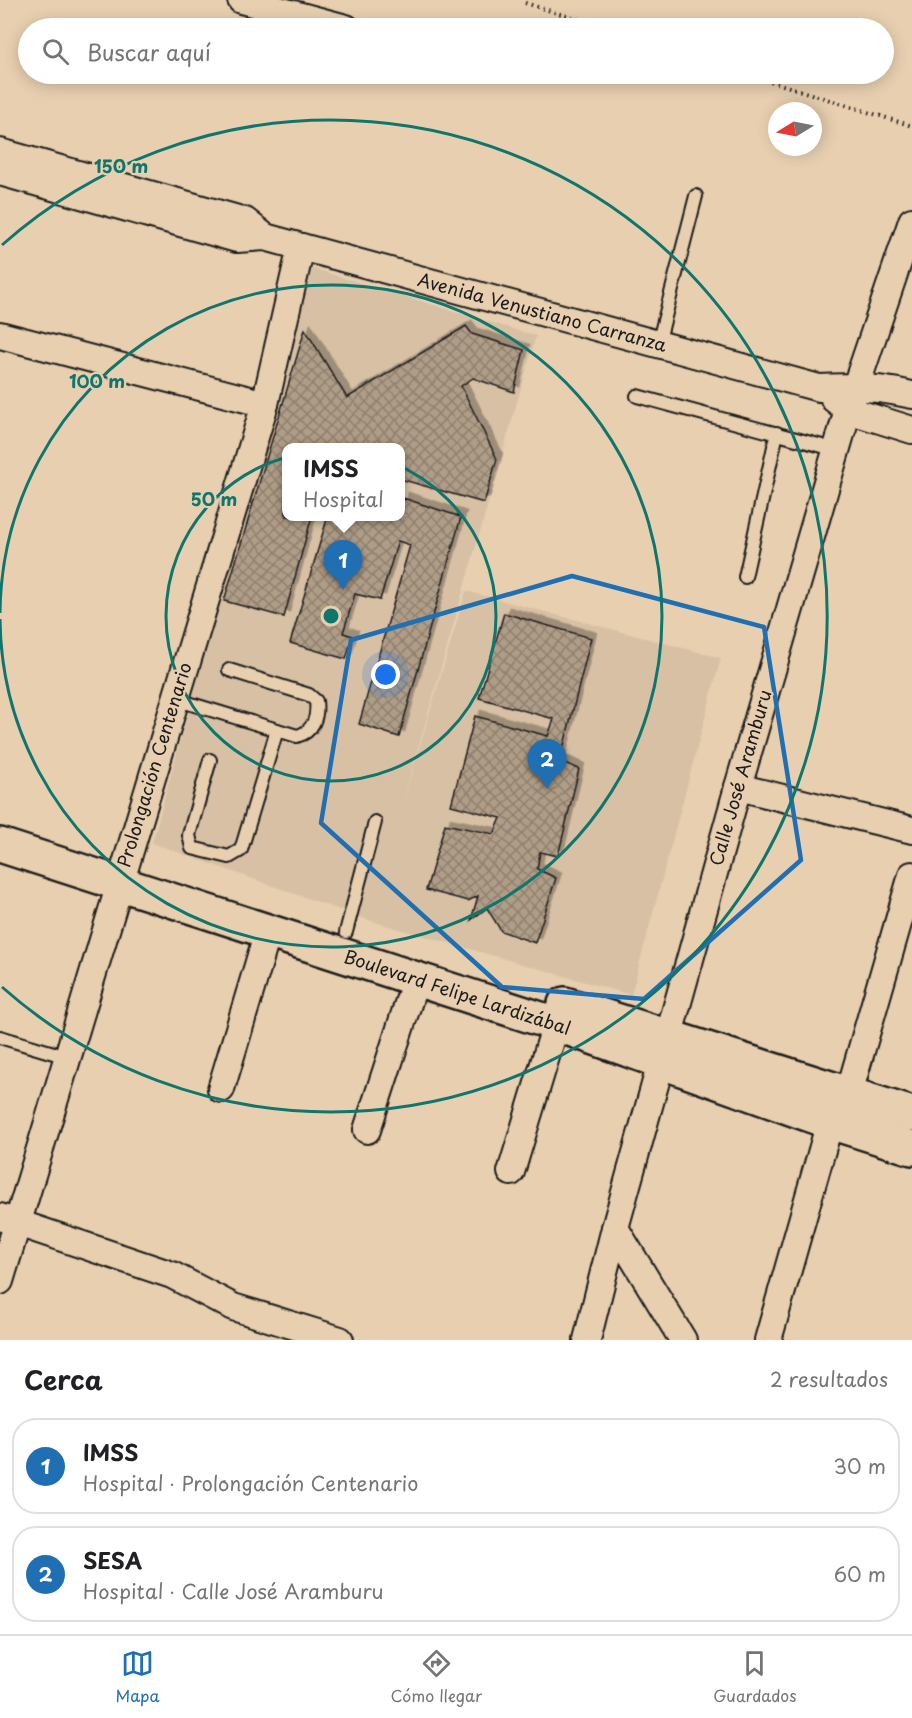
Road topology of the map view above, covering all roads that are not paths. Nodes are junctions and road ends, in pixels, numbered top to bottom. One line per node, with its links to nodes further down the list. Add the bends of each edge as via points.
1 (241, 0): 2 (street)
2 (308, 18)
3 (9, 164): 6 (street, Avenida Venustiano Carranza, via 237,239 265,237)
4 (696, 196): 8 (lane)
5 (912, 221): 11 (street, Calle José Aramburu)
6 (301, 247): 8 (street, Avenida Venustiano Carranza); 12 (street, Prolongación Centenario)
7 (0, 335): 12 (street)
8 (658, 345): 11 (street, Avenida Venustiano Carranza)
9 (912, 395): 11 (street, via 888,389)
10 (637, 396): 14 (lane)
11 (852, 398): 13 (street, Avenida Venustiano Carranza); 15 (street, Calle José Aramburu)
12 (265, 404): 18 (street, Prolongación Centenario)
13 (912, 430)
14 (777, 433): 15 (lane); 16 (lane)
15 (837, 450): 21 (street, Calle José Aramburu)
16 (745, 578)
17 (229, 670): 19 (lane, via 309,695 316,701 311,728 305,734 297,736)
18 (175, 699): 19 (lane); 26 (street, Prolongación Centenario)
19 (277, 730): 20 (lane, via 241,850 228,857 192,848 189,835)
20 (210, 760)
21 (738, 787): 24 (street); 33 (street, Calle José Aramburu)
22 (0, 822): 26 (main road, Boulevard Felipe Lardizábal)
23 (375, 822): 29 (lane)
24 (912, 830)
25 (0, 845): 26 (main road, Boulevard Felipe Lardizábal)
26 (122, 874): 28 (main road, Boulevard Felipe Lardizábal); 29 (main road, Boulevard Felipe Lardizábal); 34 (street, Prolongación Centenario)
27 (912, 875): 36 (street)
28 (268, 932): 30 (main road, Boulevard Felipe Lardizábal); 35 (street)
29 (346, 932): 30 (main road, Boulevard Felipe Lardizábal)
30 (399, 966): 31 (main road, Boulevard Felipe Lardizábal); 33 (main road, Boulevard Felipe Lardizábal); 39 (street)
31 (556, 1024): 33 (main road, Boulevard Felipe Lardizábal); 41 (street)
32 (0, 1037): 34 (lane)
33 (665, 1050): 36 (main road, Boulevard Felipe Lardizábal); 38 (main road, Boulevard Felipe Lardizábal); 43 (street, Calle José Aramburu)
34 (67, 1057): 42 (street, Prolongación Centenario)
35 (221, 1089)
36 (849, 1093): 37 (main road, Boulevard Felipe Lardizábal)
37 (912, 1114)
38 (830, 1122): 40 (main road, Boulevard Felipe Lardizábal); 48 (street)
39 (367, 1130)
40 (912, 1148)
41 (510, 1172)
42 (9, 1220): 44 (street, Prolongación Centenario); 45 (street, via 172,1275 233,1307)
43 (615, 1228): 46 (street, Calle José Aramburu); 47 (street)
44 (0, 1281)
45 (340, 1340)
46 (587, 1340)
47 (683, 1340)
48 (768, 1340)

